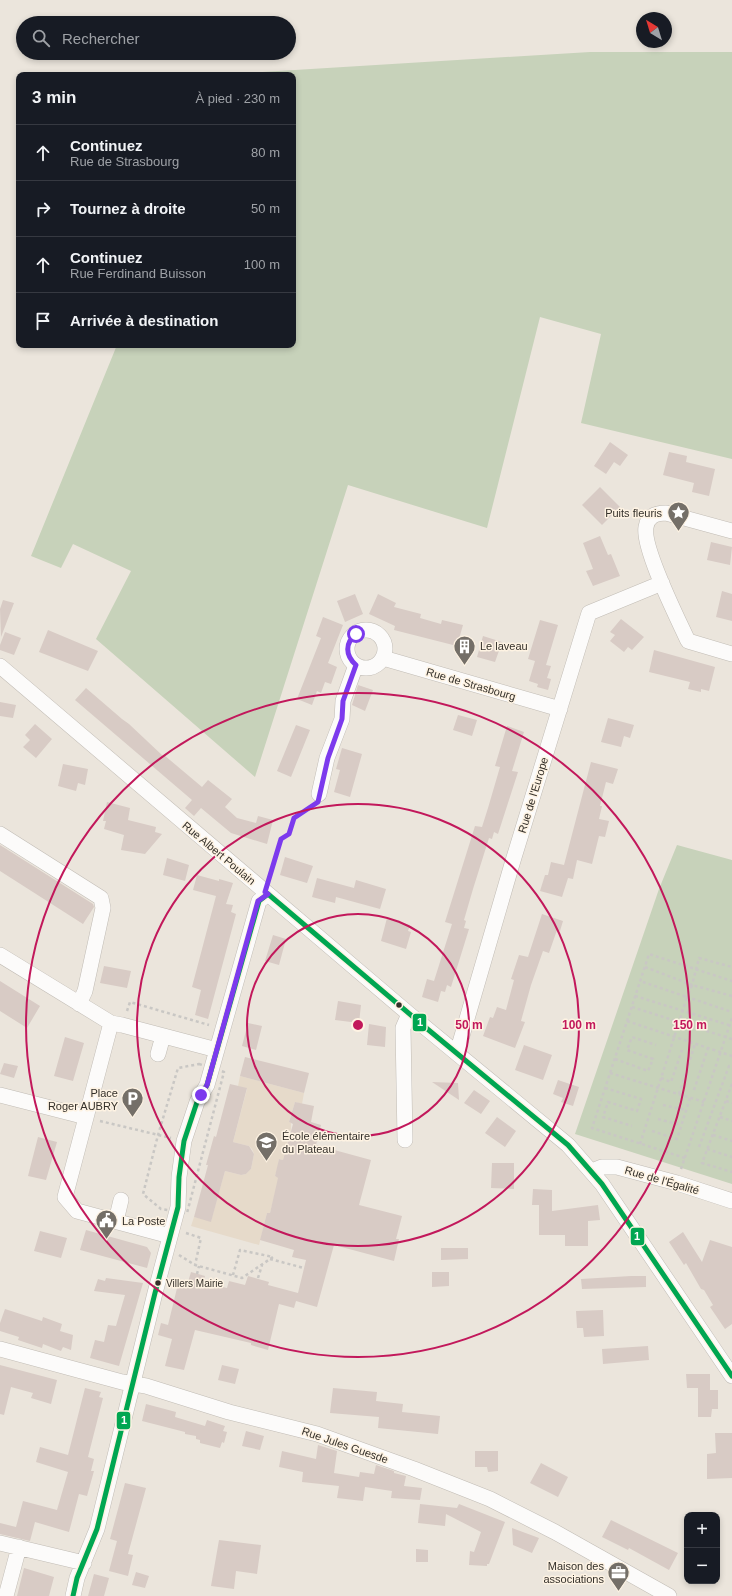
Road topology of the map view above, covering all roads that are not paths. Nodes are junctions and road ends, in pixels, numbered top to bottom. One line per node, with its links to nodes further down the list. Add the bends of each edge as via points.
1 (732, 531): 2 (street, via 666,512 657,513 650,518 645,536)
2 (662, 583): 3 (street, via 688,641); 7 (street, Rue de l'Europe, via 590,613)
3 (732, 654)
4 (383, 658): 5 (street, via 368,668); 5 (street, via 385,646 379,635 368,630 361,631 351,638 347,649); 7 (street, Rue de Strasbourg)
5 (356, 665): 8 (street, via 343,701 342,719)
6 (0, 666): 10 (street, Rue Albert Poulain)
7 (560, 709): 17 (street, Rue de l'Europe)
8 (319, 794)
9 (0, 834): 12 (street, via 102,898 103,908 85,991)
10 (267, 893): 13 (street, Rue Albert Poulain); 16 (street, via 258,901)
11 (0, 955): 12 (street)
12 (79, 1004): 14 (street)
13 (409, 1014): 17 (street, Rue Albert Poulain); 21 (street, via 403,1028)
14 (112, 1023): 15 (street); 20 (street)
15 (163, 1036): 16 (street); 18 (street)
16 (217, 1050): 26 (street, via 207,1085 197,1102 184,1141 179,1177)
17 (457, 1053): 22 (street, Rue Albert Poulain, via 568,1145)
18 (158, 1054)
19 (0, 1095): 20 (street)
20 (86, 1117): 25 (street, via 65,1197 77,1211)
21 (405, 1140)
22 (592, 1172): 24 (street, Rue de l'Égalité, via 602,1167 617,1167); 28 (street, Rue Albert Poulain)
23 (121, 1200): 25 (street)
24 (732, 1201)
25 (116, 1221): 26 (street)
26 (177, 1234): 29 (street, via 166,1251)
27 (0, 1349): 29 (street, Rue Jules Guesde)
28 (732, 1376)
29 (132, 1384): 32 (street, via 98,1529); 35 (street, Rue Jules Guesde, via 317,1434 414,1469 490,1500 555,1532)
30 (0, 1543): 31 (street)
31 (20, 1548): 32 (street); 33 (street)
32 (84, 1563): 34 (street)
33 (6, 1596)
34 (73, 1596)
35 (669, 1596)

